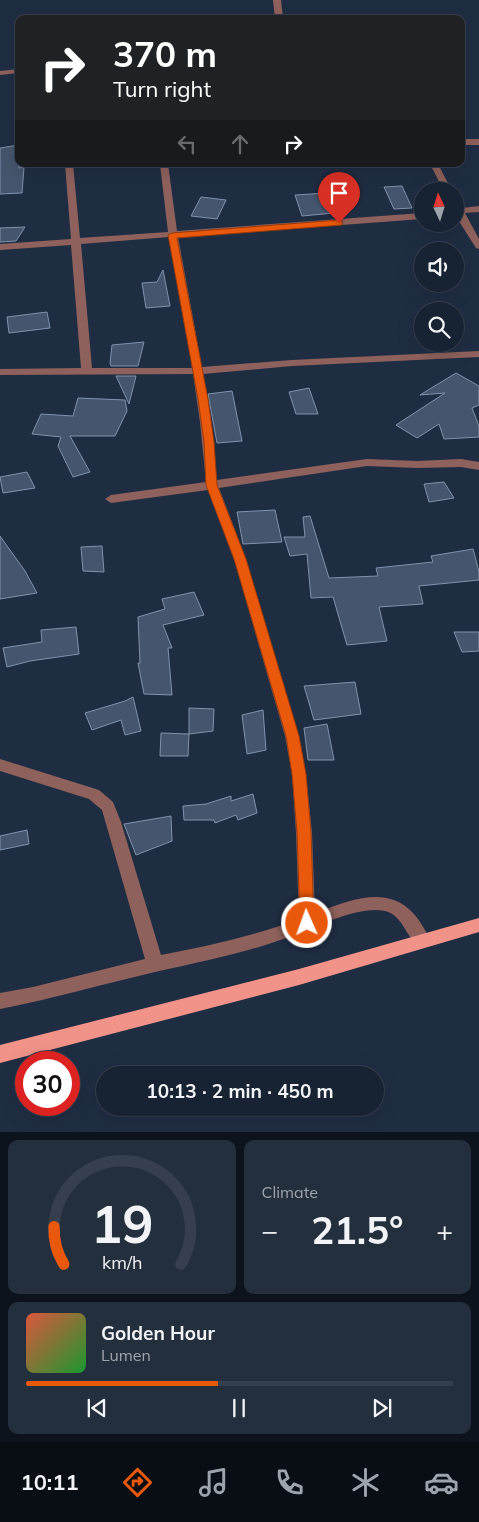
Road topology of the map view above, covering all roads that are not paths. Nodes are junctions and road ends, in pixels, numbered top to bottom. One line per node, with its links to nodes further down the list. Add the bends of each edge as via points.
1 (277, 0): 2 (street)
2 (279, 15)
3 (15, 71): 4 (street)
4 (0, 73)
5 (465, 142): 6 (street)
6 (479, 142)
7 (69, 167): 16 (street)
8 (164, 167): 15 (street)
9 (436, 167): 10 (street)
10 (443, 182)
11 (464, 209): 12 (street)
12 (479, 209)
13 (414, 217): 15 (street)
14 (464, 223): 17 (street)
15 (172, 235): 16 (street); 20 (street)
16 (76, 242): 18 (street); 22 (street)
17 (479, 246)
18 (0, 247)
19 (479, 354): 20 (street)
20 (197, 371): 22 (street); 24 (street, via 209,442)
21 (0, 372): 22 (street)
22 (87, 372)
23 (479, 466): 24 (street, via 466,463 368,462)
24 (212, 485): 25 (street); 27 (street, via 240,559 292,736 303,823)
25 (111, 499)
26 (0, 765): 30 (street, via 94,794 108,806)
27 (307, 923): 29 (street, via 364,904 379,903 394,906); 30 (street, via 230,949)
28 (479, 925): 29 (main road)
29 (422, 940): 32 (main road, via 299,977)
30 (155, 964): 31 (street)
31 (0, 1001)
32 (0, 1054)

